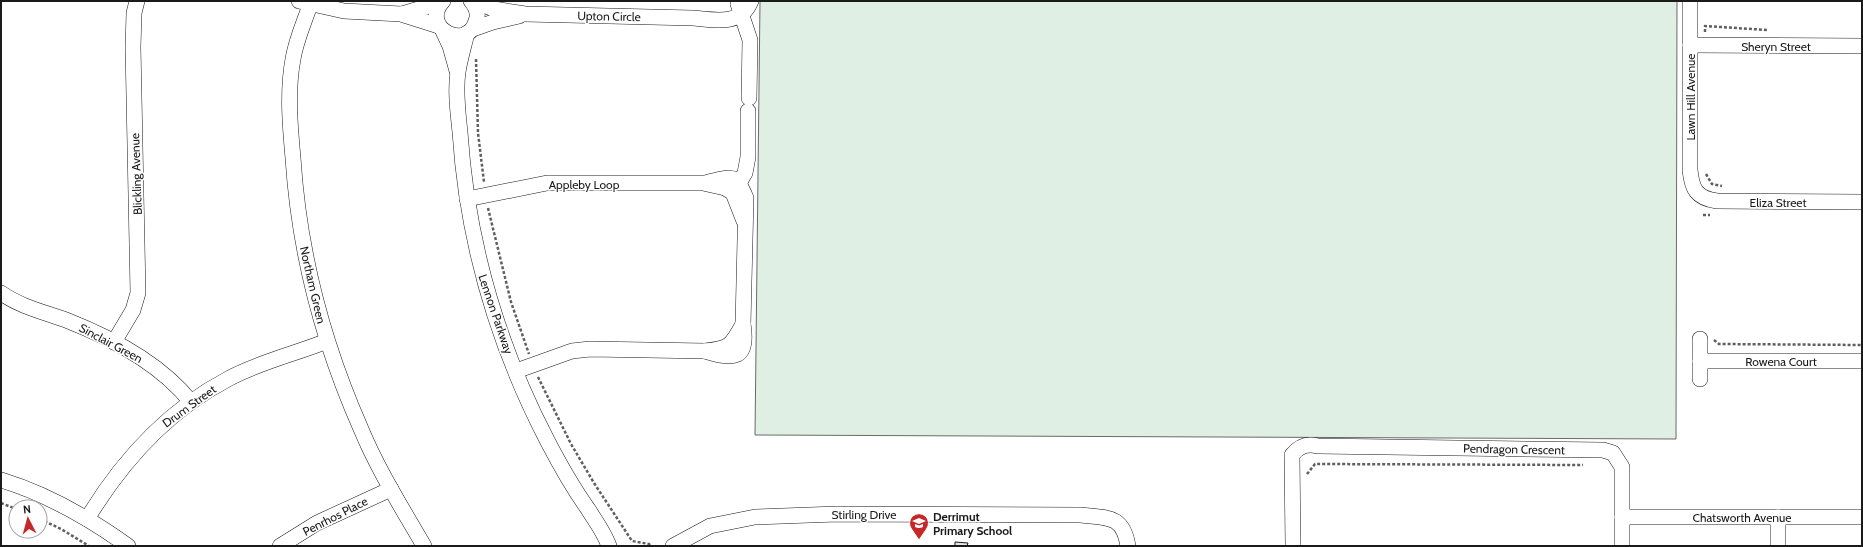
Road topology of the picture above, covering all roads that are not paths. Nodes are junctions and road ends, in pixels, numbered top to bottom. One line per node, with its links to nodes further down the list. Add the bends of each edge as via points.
1 (137, 1): 23 (street, Blickling Avenue, via 132,47 138,293 133,310)
2 (472, 1): 8 (street, Upton Circle, via 494,9); 10 (street, Lennon Parkway, via 477,17)
3 (1690, 1): 11 (street, Lawn Hill Avenue)
4 (442, 2): 7 (street); 9 (street, via 436,13)
5 (305, 3): 7 (street, via 344,11); 22 (street, Northam Green, via 293,61 290,123 300,226 310,277)
6 (743, 5): 8 (street, Upton Circle, via 693,18); 14 (street, via 750,40 748,157 745,173)
7 (401, 14): 9 (street, Upton Circle)
8 (526, 14): 10 (street, Upton Circle)
9 (441, 28): 10 (street, Upton Circle, via 455,36); 13 (street, Lennon Parkway)
10 (470, 31): 13 (street, Lennon Parkway)
11 (1690, 45): 12 (street, Sheryn Street); 15 (street, Lawn Hill Avenue, via 1690,170)
12 (1862, 46)
13 (458, 72): 16 (street, Lennon Parkway, via 460,144)
14 (737, 188): 16 (street, Appleby Loop, via 736,180 727,178 703,183 547,183); 26 (street, via 746,198 743,324 735,349 590,349 572,351)
15 (1696, 192): 17 (street, Eliza Street, via 1705,199 1717,202)
16 (467, 199): 26 (street, Lennon Parkway, via 486,290)
17 (1862, 202)
18 (1, 294): 20 (street, Sinclair Green)
19 (1, 304): 20 (street, Sinclair Green)
20 (19, 304): 23 (street, Sinclair Green, via 69,321)
21 (1706, 339): 24 (street)
22 (328, 341): 28 (street, Drum Street, via 228,379); 30 (street, Northam Green, via 361,430)
23 (114, 342): 28 (street, Sinclair Green, via 161,371)
24 (1700, 361): 25 (street, Rowena Court); 27 (street)
25 (1862, 361)
26 (516, 371): 36 (street, Lennon Parkway, via 548,441)
27 (1700, 379)
28 (191, 402): 35 (street, Drum Street, via 160,426 129,457)
29 (1, 480): 35 (street, via 49,499)
30 (391, 488): 38 (street, Penrhos Place, via 317,523); 39 (street, Northam Green)
31 (1081, 515): 41 (street, Stirling Drive, via 770,516 710,526); 42 (street, Stirling Drive, via 1117,522 1123,528); 43 (street, Stirling Drive, via 1113,511 1122,513 1130,519 1134,528)
32 (1622, 516): 33 (street, Chatsworth Avenue); 44 (street, Pendragon Crescent, via 1622,467 1613,453 1603,450 1318,446 1304,454 1293,469); 45 (street, Pendragon Crescent)
33 (1778, 517): 34 (street, Chatsworth Avenue); 46 (street)
34 (1862, 517)
35 (87, 519): 37 (street)
36 (606, 540): 40 (street, Lennon Parkway)
37 (128, 546)
38 (280, 546)
39 (424, 546)
40 (620, 546)
41 (675, 546)
42 (1128, 546)
43 (1132, 546)
44 (1293, 546)
45 (1622, 546)
46 (1778, 546)

